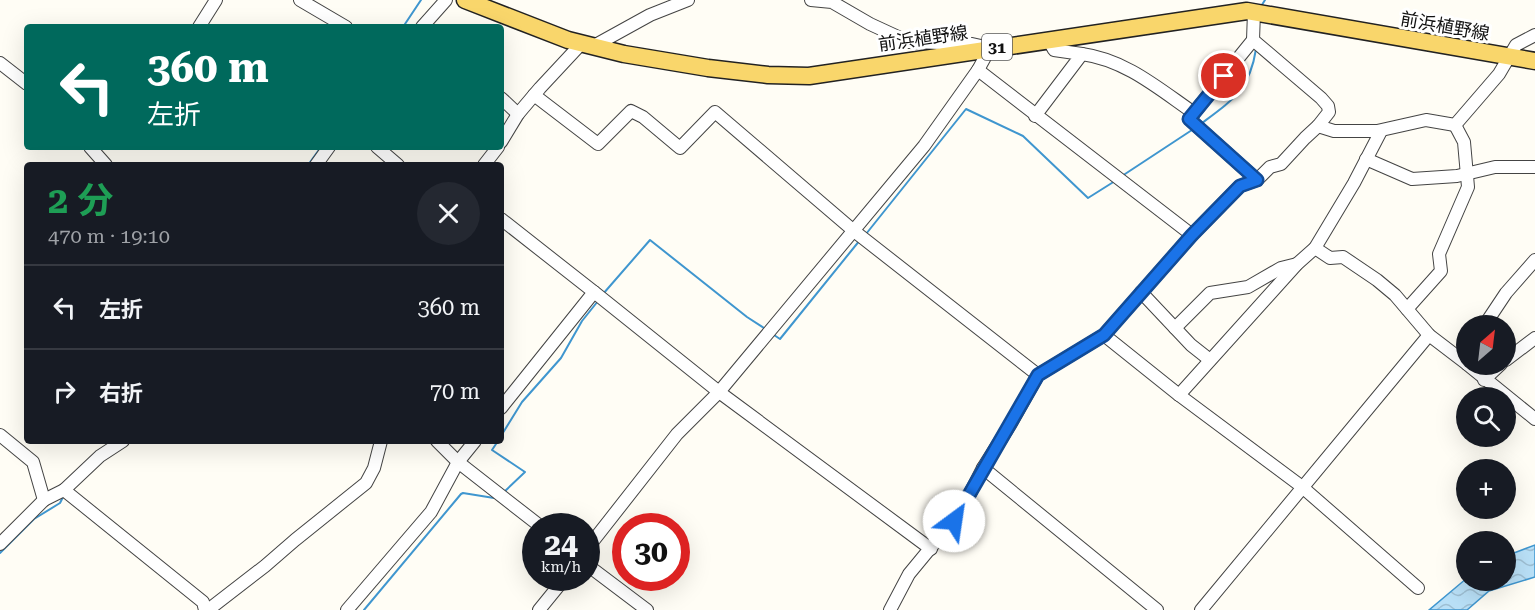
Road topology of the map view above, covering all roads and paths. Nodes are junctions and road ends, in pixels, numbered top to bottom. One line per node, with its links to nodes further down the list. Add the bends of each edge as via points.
1 (216, 0): 8 (street)
2 (300, 0): 9 (street)
3 (446, 0): 10 (street)
4 (465, 0): 14 (main road, 前浜植野線 / 31)
5 (688, 0): 14 (street)
6 (811, 0): 15 (street, via 832,2 909,42)
7 (1248, 8): 12 (main road, 前浜植野線 / 31); 13 (street); 17 (main road, 前浜植野線 / 31)
8 (201, 24)
9 (341, 24)
10 (425, 24)
11 (1535, 35): 17 (street, via 1516,45)
12 (1048, 39): 15 (main road, 前浜植野線 / 31); 16 (street, via 1054,50)
13 (1253, 40): 24 (street); 28 (street, via 1328,106 1329,112)
14 (587, 46): 15 (main road, 前浜植野線 / 31, via 708,68 809,76); 22 (street)
15 (990, 48): 20 (street)
16 (1082, 54): 24 (street, via 1099,56 1131,69); 26 (street)
17 (1509, 57): 18 (main road, 前浜植野線 / 31); 27 (street)
18 (1535, 62)
19 (0, 63): 21 (street)
20 (978, 70): 26 (street); 42 (street, via 924,146)
21 (24, 82)
22 (534, 95): 25 (street); 42 (street, via 598,144 631,111 680,148 715,112)
23 (504, 101): 25 (street)
24 (1194, 113): 40 (street, via 1189,119)
25 (518, 114): 30 (street)
26 (1035, 116): 43 (street)
27 (1455, 125): 29 (street, via 1426,120); 39 (street, via 1464,142)
28 (1318, 126): 29 (street, via 1334,131); 40 (street, via 1281,164 1269,167)
29 (1381, 131): 34 (street)
30 (504, 137)
31 (93, 150): 35 (street)
32 (380, 150): 36 (street)
33 (496, 150): 37 (street)
34 (1366, 159): 39 (street, via 1412,179); 44 (street)
35 (103, 162)
36 (394, 162)
37 (486, 162)
38 (1535, 167): 39 (street, via 1495,167)
39 (1467, 174): 49 (street, via 1468,187 1439,254 1441,271)
40 (1257, 180): 43 (street, via 1240,186)
41 (504, 221): 47 (street)
42 (854, 231): 58 (street); 62 (street)
43 (1192, 235): 48 (street)
44 (1315, 248): 46 (street); 49 (street, via 1330,258 1343,257 1395,295)
45 (1535, 260): 50 (street)
46 (1297, 264): 51 (street, via 1281,268 1248,287 1210,293); 57 (street)
47 (594, 292): 62 (street); 64 (street)
48 (1141, 292): 51 (street); 52 (street)
49 (1407, 309): 53 (street)
50 (1491, 315)
51 (1175, 328): 57 (street)
52 (1104, 335): 58 (street); 63 (street)
53 (1429, 335): 56 (street); 73 (street)
54 (1535, 338): 55 (street)
55 (1516, 352)
56 (1456, 356)
57 (1210, 360): 63 (street)
58 (1038, 375): 72 (street)
59 (1478, 375): 61 (street)
60 (1489, 375): 61 (street)
61 (1484, 380): 65 (street)
62 (719, 392): 77 (street, via 677,434); 79 (street)
63 (1179, 395): 73 (street)
64 (504, 404)
65 (1535, 418)
66 (0, 435): 75 (street, via 33,462)
67 (118, 444): 74 (street)
68 (380, 444): 83 (street, via 366,483)
69 (440, 444): 71 (street)
70 (473, 444): 71 (street)
71 (458, 462): 76 (street); 84 (street, via 431,512)
72 (983, 468): 79 (street, via 961,511); 88 (street)
73 (1301, 486): 81 (street); 89 (street)
74 (64, 490): 75 (street); 83 (street, via 203,602)
75 (44, 500): 78 (street)
76 (523, 513)
77 (600, 532)
78 (0, 544)
79 (931, 549): 87 (street, via 909,574)
80 (600, 575): 86 (street)
81 (1418, 588)
82 (554, 591): 85 (street)
83 (207, 610)
84 (347, 610)
85 (539, 610)
86 (647, 610)
87 (890, 610)
88 (1157, 610)
89 (1201, 610)

